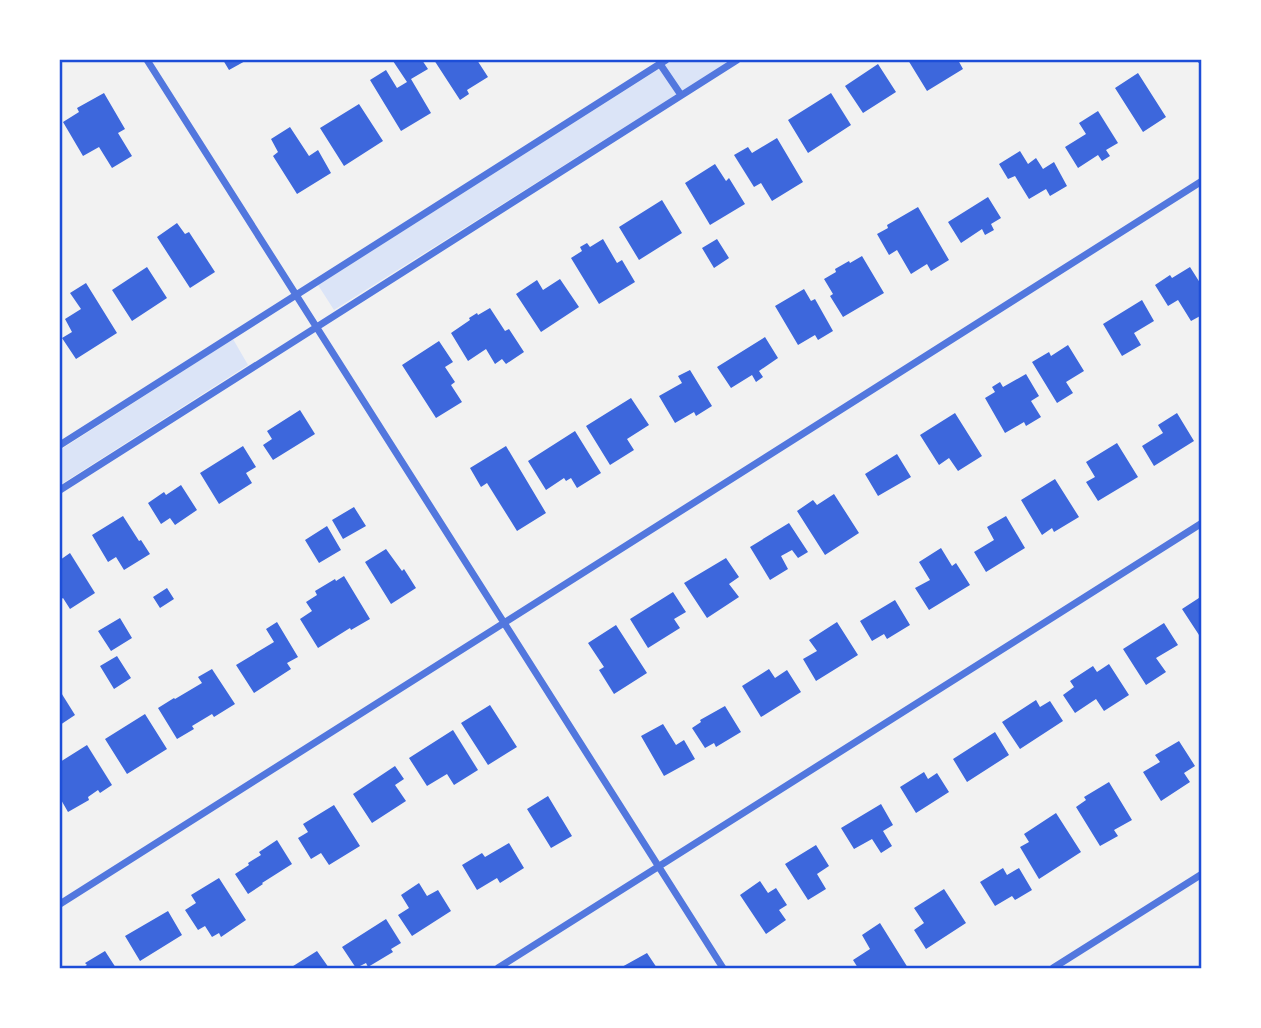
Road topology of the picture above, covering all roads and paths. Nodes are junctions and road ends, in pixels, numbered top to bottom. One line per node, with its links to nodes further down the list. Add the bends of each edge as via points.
1 (147, 60): 6 (street)
2 (737, 60): 4 (street)
3 (663, 62): 4 (street); 6 (street)
4 (681, 95): 7 (street)
5 (1202, 181): 11 (street)
6 (296, 295): 7 (street); 8 (street)
7 (316, 326): 9 (street); 11 (street)
8 (60, 444)
9 (60, 490)
10 (1202, 523): 12 (street)
11 (504, 622): 12 (street); 14 (street)
12 (659, 867): 15 (street); 16 (street)
13 (1202, 874): 17 (street)
14 (60, 904)
15 (498, 968)
16 (723, 968)
17 (1053, 968)

